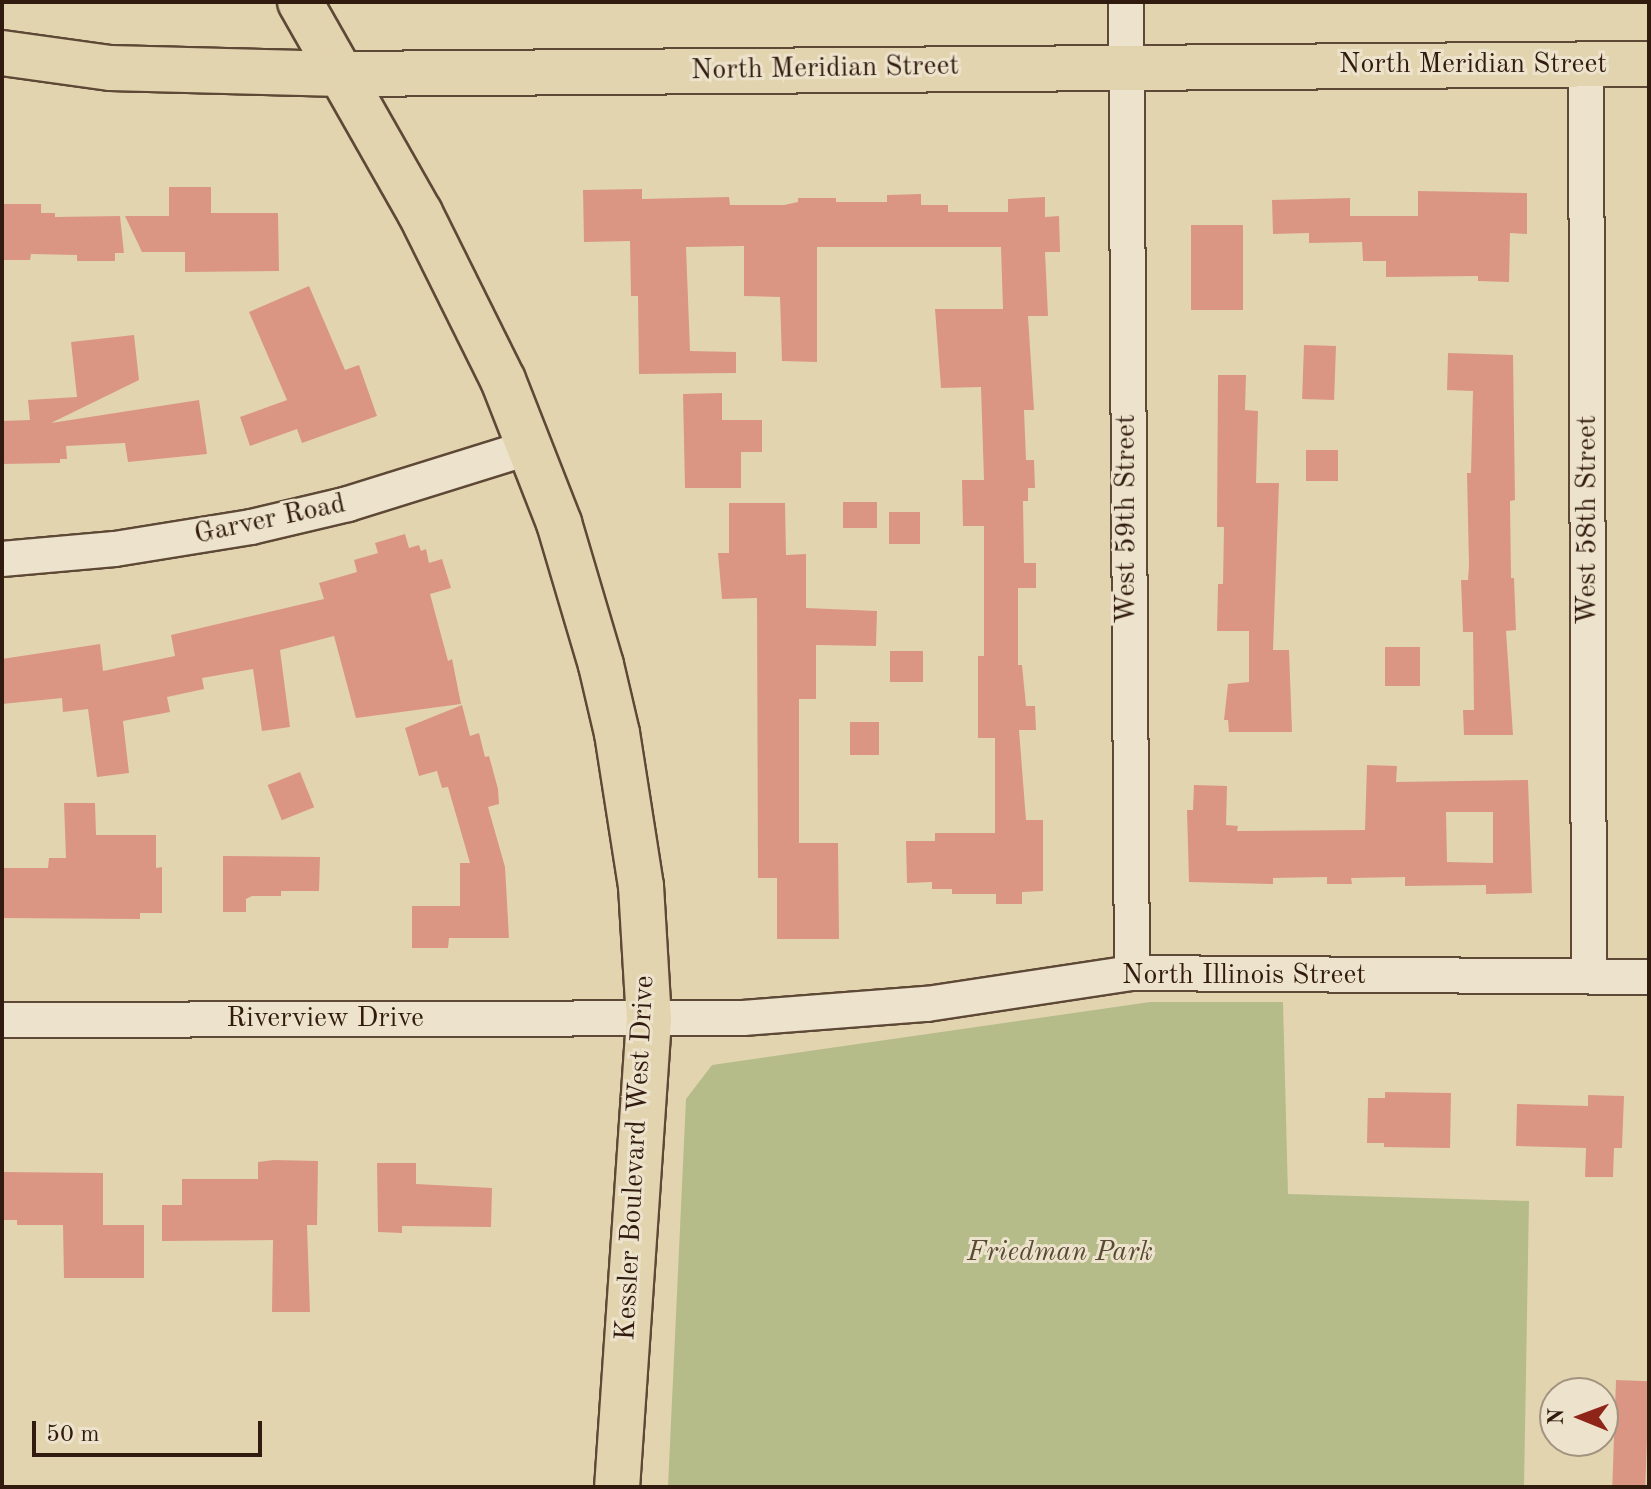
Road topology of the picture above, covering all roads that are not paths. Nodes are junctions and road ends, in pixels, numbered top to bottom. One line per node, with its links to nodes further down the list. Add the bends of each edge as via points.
1 (300, 2): 7 (main road, Kessler Boulevard West Drive)
2 (1126, 2): 6 (street, West 59th Street)
3 (2, 53): 7 (main road, North Meridian Street, via 110,68)
4 (1586, 64): 5 (main road, North Meridian Street); 6 (main road, North Meridian Street); 11 (street, West 58th Street)
5 (1649, 64)
6 (1124, 66): 7 (main road, North Meridian Street); 10 (street, West 59th Street)
7 (341, 74): 8 (main road, Kessler Boulevard West Drive, via 461,293)
8 (531, 447): 9 (street, Garver Road, via 348,504 251,527 115,549); 13 (main road, Kessler Boulevard West Drive, via 578,583 617,733 641,886)
9 (2, 559)
10 (1132, 973): 11 (street, North Illinois Street); 13 (street, North Illinois Street, via 881,1009)
11 (1589, 976): 12 (street, North Illinois Street)
12 (1649, 977)
13 (649, 1019): 14 (street, Riverview Drive); 15 (main road, Kessler Boulevard West Drive)
14 (2, 1020)
15 (617, 1487)

